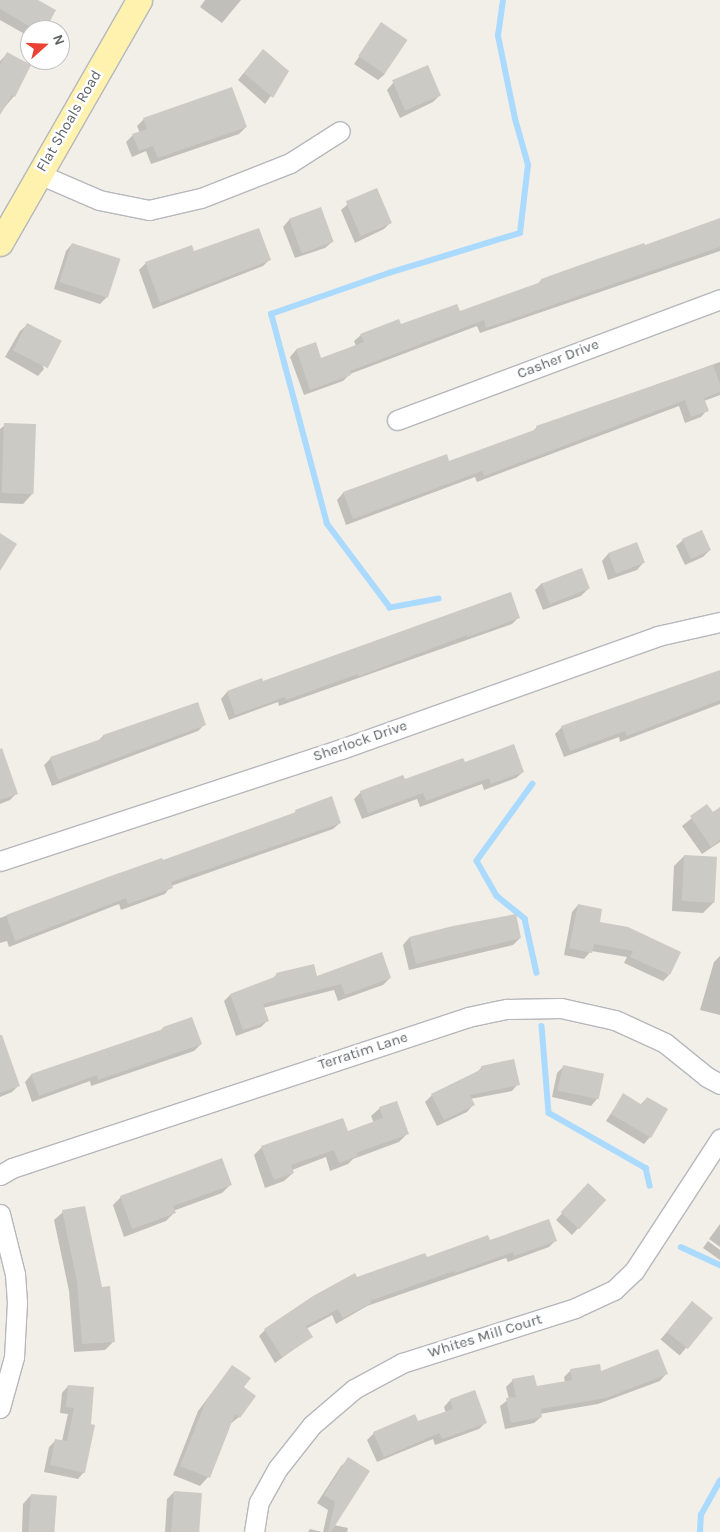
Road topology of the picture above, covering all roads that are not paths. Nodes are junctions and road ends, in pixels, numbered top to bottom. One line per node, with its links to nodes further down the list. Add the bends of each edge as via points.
1 (132, 2): 3 (main road, Flat Shoals Road)
2 (340, 131): 3 (street, via 290,163 201,198 150,210 100,200)
3 (39, 174): 4 (main road, Flat Shoals Road)
4 (0, 243)
5 (720, 298): 6 (street, Casher Drive)
6 (397, 420)
7 (720, 622): 8 (street, Sherlock Drive, via 658,636 341,748)
8 (0, 861)
9 (720, 1084): 11 (street, Terratim Lane, via 665,1043 615,1020 561,1008 507,1009 468,1017 22,1164)
10 (720, 1139): 14 (street, Whites Mill Court, via 634,1271 614,1290 575,1308 402,1363 354,1389 312,1425 278,1468 259,1502)
11 (0, 1175)
12 (0, 1214): 13 (street, via 15,1274 17,1302 14,1357)
13 (0, 1408)
14 (254, 1532)

